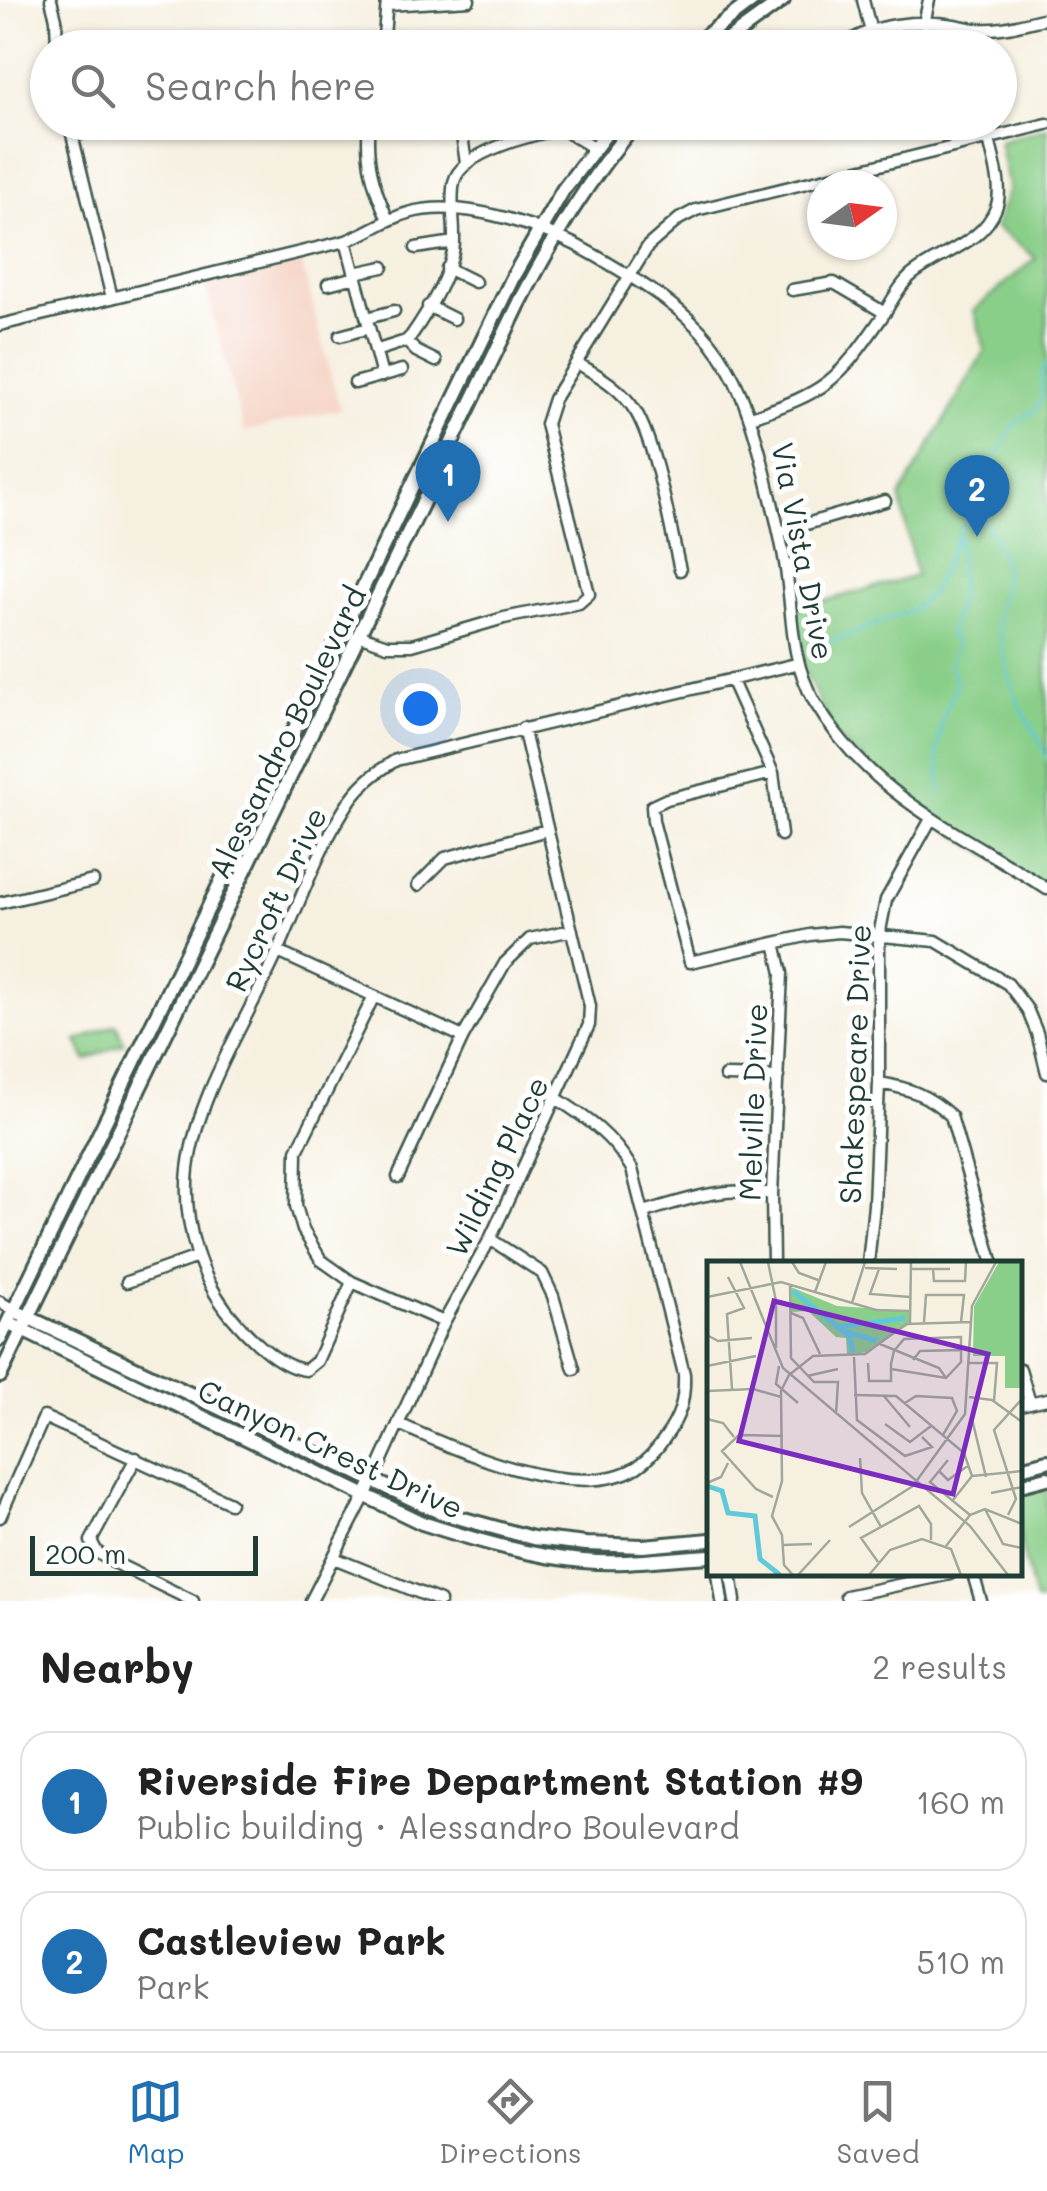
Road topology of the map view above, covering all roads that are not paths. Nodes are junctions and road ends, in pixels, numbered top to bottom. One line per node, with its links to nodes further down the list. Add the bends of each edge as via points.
1 (51, 0): 10 (street)
2 (469, 0): 7 (street)
3 (753, 0): 12 (main road)
4 (783, 0): 13 (main road)
5 (863, 0): 14 (street)
6 (928, 0): 9 (street)
7 (387, 3): 11 (street)
8 (1047, 18): 9 (street, via 976,30)
9 (924, 24): 15 (street)
10 (56, 30)
11 (385, 30)
12 (714, 30)
13 (742, 30)
14 (870, 30)
15 (884, 30)
16 (1047, 124): 17 (street)
17 (1017, 132)
18 (74, 140): 43 (street)
19 (368, 140): 30 (street, via 370,181)
20 (463, 140): 28 (street)
21 (517, 140): 28 (street)
22 (583, 140): 27 (street)
23 (600, 140): 27 (main road, Alessandro Boulevard)
24 (623, 140): 32 (main road, Alessandro Boulevard)
25 (985, 140): 39 (street, via 696,210 660,232)
26 (989, 140): 46 (street, via 997,207 980,232 910,276)
27 (594, 148): 31 (main road, Alessandro Boulevard)
28 (466, 163): 29 (street, via 455,178)
29 (453, 210): 30 (street, Via Vista Drive); 31 (street, Via Vista Drive); 34 (street)
30 (388, 220): 33 (street, Via Vista Drive)
31 (538, 229): 32 (street, Via Vista Drive); 96 (main road, Alessandro Boulevard)
32 (555, 235): 39 (street, Via Vista Drive); 62 (main road, Alessandro Boulevard)
33 (346, 241): 38 (street); 43 (street, Via Vista Drive)
34 (454, 242): 35 (street); 37 (street)
35 (416, 248)
36 (383, 267): 38 (street)
37 (447, 268): 40 (street); 44 (street)
38 (355, 275): 41 (street); 48 (street)
39 (629, 275): 54 (street); 58 (street, Via Vista Drive, via 703,332 732,372)
40 (475, 282)
41 (328, 284)
42 (792, 290): 46 (street, via 834,282)
43 (112, 298): 49 (street, Via Vista Drive)
44 (428, 306): 47 (street); 51 (street)
45 (394, 311): 48 (street)
46 (885, 313): 58 (street, via 833,381 804,400)
47 (454, 319)
48 (368, 323): 50 (street); 52 (street)
49 (0, 325)
50 (340, 336)
51 (406, 342): 52 (street); 53 (street)
52 (375, 350): 56 (street)
53 (436, 361)
54 (577, 362): 61 (street, via 613,385 636,412); 62 (street, via 546,424 588,594 580,603 412,644)
55 (402, 370): 56 (street)
56 (382, 376): 57 (street)
57 (355, 383)
58 (751, 417): 60 (street, Via Vista Drive)
59 (885, 501): 60 (street)
60 (779, 532): 63 (street, Via Vista Drive)
61 (680, 570)
62 (360, 636): 98 (main road, Alessandro Boulevard)
63 (796, 664): 64 (street, Rycroft Drive); 67 (street, Via Vista Drive, via 836,734 890,791)
64 (732, 679): 65 (street, Rycroft Drive); 66 (street)
65 (523, 728): 68 (street, Wilding Place); 77 (street, Rycroft Drive, via 396,760 372,774 336,822)
66 (773, 773): 69 (street); 76 (street, via 652,806 690,962)
67 (931, 818): 72 (street, Via Vista Drive); 75 (street, Shakespeare Drive, via 886,900)
68 (547, 830): 71 (street, via 445,858); 74 (street, Wilding Place)
69 (781, 835)
70 (93, 881): 73 (street)
71 (418, 884)
72 (1047, 889)
73 (0, 903)
74 (572, 930): 79 (street, via 530,939 505,963); 84 (street, Wilding Place, via 589,1025)
75 (879, 936): 76 (street, via 810,934); 80 (street, via 936,941 1008,984 1037,1032); 83 (street, Shakespeare Drive)
76 (775, 943): 82 (street, Melville Drive, via 782,973)
77 (278, 952): 78 (street); 89 (street, Rycroft Drive, via 195,1130 187,1195)
78 (374, 996): 79 (street); 94 (street, via 297,1151 296,1206 303,1230 320,1260)
79 (462, 1038): 85 (street)
80 (1047, 1073)
81 (725, 1076): 82 (street)
82 (778, 1077): 86 (street, Melville Drive)
83 (879, 1083): 91 (street, Shakespeare Drive); 92 (street, via 912,1089 951,1116)
84 (556, 1098): 87 (street, via 600,1126 620,1148); 88 (street, Wilding Place)
85 (398, 1178)
86 (772, 1194): 87 (street, via 710,1192); 90 (street, Melville Drive)
87 (644, 1212): 104 (street, via 684,1374 676,1422 649,1457 615,1476 560,1476 504,1465)
88 (490, 1239): 97 (street, Wilding Place); 100 (street, via 542,1273)
89 (197, 1257): 93 (street); 94 (street, Rycroft Drive, via 217,1298 247,1335 294,1369 306,1370 317,1360)
90 (773, 1261)
91 (868, 1261)
92 (992, 1261)
93 (126, 1282)
94 (352, 1282): 97 (street)
95 (0, 1302): 96 (street)
96 (7, 1317): 98 (main road, Canyon Crest Drive); 99 (main road, Alessandro Boulevard)
97 (444, 1322): 104 (street, Wilding Place)
98 (25, 1324): 101 (main road, Alessandro Boulevard); 109 (main road, Canyon Crest Drive); 111 (main road, Canyon Crest Drive)
99 (0, 1339)
100 (574, 1369)
101 (0, 1376)
102 (1047, 1399): 103 (street)
103 (1025, 1404)
104 (399, 1424): 109 (street, Wilding Place)
105 (136, 1458): 112 (street); 113 (street, via 44,1417); 122 (street, via 91,1542 109,1560)
106 (1047, 1462): 107 (main road)
107 (1022, 1468)
108 (1047, 1478): 110 (main road)
109 (373, 1480): 111 (street, Wilding Place); 114 (main road, Canyon Crest Drive, via 442,1513 532,1538 643,1546)
110 (1022, 1484)
111 (364, 1497): 115 (main road, Canyon Crest Drive, via 422,1523 529,1552 584,1561); 116 (street, Wilding Place)
112 (230, 1504)
113 (0, 1517)
114 (707, 1540)
115 (707, 1556)
116 (334, 1558): 123 (street, Wilding Place); 124 (street)
117 (718, 1576): 125 (street)
118 (730, 1576): 126 (street)
119 (941, 1576): 121 (street)
120 (973, 1576): 127 (street)
121 (846, 1596)
122 (192, 1601)
123 (312, 1601)
124 (440, 1601)
125 (722, 1601)
126 (735, 1601)
127 (980, 1601)

